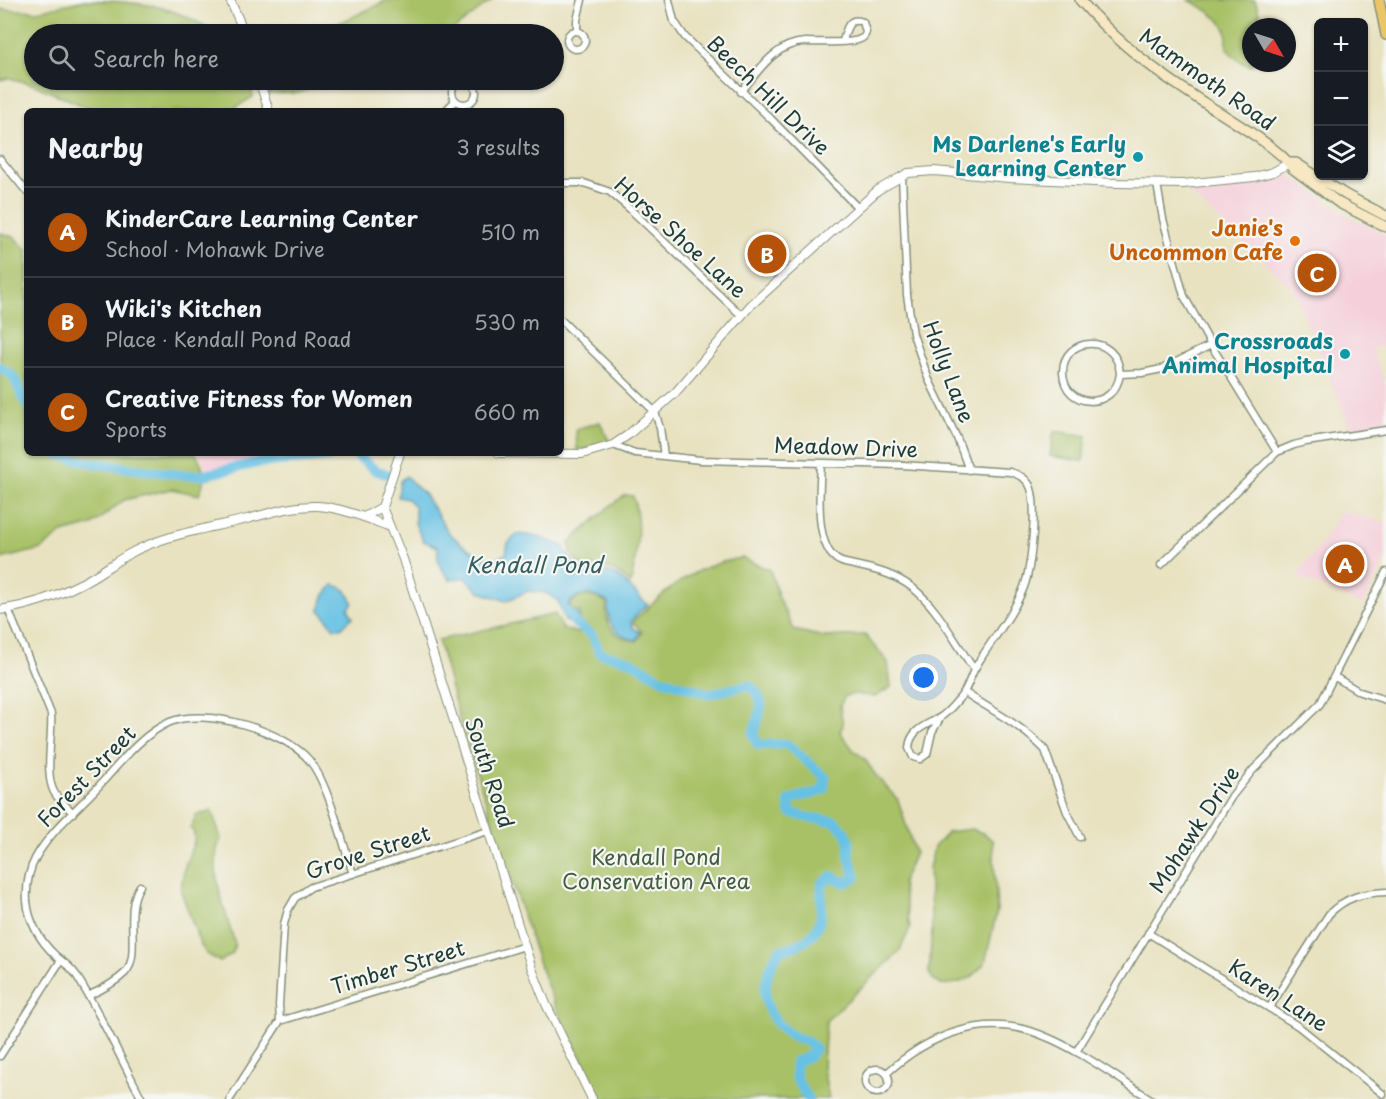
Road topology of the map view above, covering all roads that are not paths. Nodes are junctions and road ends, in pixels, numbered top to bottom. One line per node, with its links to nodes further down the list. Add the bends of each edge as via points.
1 (230, 0): 6 (street)
2 (582, 0): 7 (street)
3 (669, 0): 13 (street, Beech Hill Drive, via 674,21 685,38)
4 (1080, 0): 18 (main road, Mammoth Road, via 1147,62)
5 (1379, 0): 8 (main road)
6 (241, 24)
7 (577, 31)
8 (1386, 35)
9 (843, 41): 13 (street, via 786,45)
10 (262, 90): 15 (street)
11 (453, 90): 14 (street)
12 (475, 90): 14 (street, via 473,101 462,105)
13 (741, 92): 23 (street, Beech Hill Drive)
14 (455, 101): 16 (street)
15 (268, 108)
16 (448, 108)
17 (0, 159): 22 (street)
18 (1289, 163): 21 (street, via 1254,177); 24 (main road, Mammoth Road, via 1296,163); 25 (main road, Mammoth Road, via 1339,202)
19 (902, 176): 21 (street, via 934,171); 23 (street); 38 (street, Holly Lane, via 907,295 913,334)
20 (564, 183): 26 (street, Horse Shoe Lane, via 584,183 610,192)
21 (1157, 184): 28 (street, via 1181,287)
22 (24, 188)
23 (858, 208): 26 (street)
24 (1386, 216)
25 (1386, 227)
26 (741, 315): 30 (street)
27 (564, 323): 30 (street)
28 (1211, 345): 29 (street, via 1162,369); 33 (street)
29 (1120, 374): 29 (street, via 1115,355 1094,344 1084,344 1072,351 1063,373 1069,390 1089,401 1110,394)
30 (655, 412): 32 (street); 36 (street)
31 (1386, 430): 33 (street, via 1294,444)
32 (613, 445): 34 (street, via 582,454); 36 (street, Meadow Drive, via 635,453)
33 (1277, 452): 42 (street)
34 (564, 454)
35 (399, 456): 39 (street)
36 (664, 456): 37 (street, Meadow Drive)
37 (821, 463): 38 (street, Meadow Drive); 45 (street, via 822,531 834,558 884,572 913,588)
38 (969, 470): 45 (street, Meadow Drive, via 1010,472 1025,479 1033,493 1034,506 1025,585)
39 (382, 507): 40 (street); 41 (street, South Road)
40 (364, 517): 41 (street); 44 (street, via 321,506 303,506 211,526 153,543 59,594)
41 (388, 526): 51 (street, South Road, via 403,559)
42 (1161, 565)
43 (1386, 572): 46 (street, Mohawk Drive)
44 (4, 609): 50 (street, via 51,714 52,789)
45 (974, 669): 47 (street)
46 (1335, 677): 48 (street, via 1359,692); 56 (street, Mohawk Drive, via 1316,710 1240,785)
47 (964, 692): 49 (street); 52 (street, via 1045,750)
48 (1386, 700)
49 (941, 717): 49 (street, via 925,724 913,736 909,748 913,757 920,759 927,754 932,732)
50 (73, 813): 53 (street, Forest Street, via 138,744 159,728 184,718 224,719 275,738 309,760 322,784); 58 (street, Forest Street, via 42,848 27,885 28,912 33,924 47,947)
51 (488, 831): 53 (street, Grove Street); 57 (street, South Road)
52 (1080, 837)
53 (353, 874): 61 (street, Grove Street, via 306,890 288,910 283,937)
54 (140, 886): 59 (street, via 132,902 132,950 127,970)
55 (1386, 892): 60 (street, via 1362,894 1338,905)
56 (1149, 933): 60 (street, Karen Lane); 62 (street, Mohawk Drive)
57 (525, 946): 61 (street, Timber Street); 68 (street, South Road, via 546,1004)
58 (61, 960): 59 (street, Forest Street, via 77,975); 63 (street)
59 (88, 996): 66 (street, Forest Street)
60 (1270, 1007): 65 (street, Karen Lane)
61 (280, 1021): 67 (street)
62 (1076, 1052): 64 (street, via 1030,1031 985,1026 941,1036); 69 (street)
63 (0, 1056)
64 (887, 1073)
65 (1383, 1095)
66 (142, 1099)
67 (231, 1099)
68 (592, 1099)
69 (1151, 1099)

